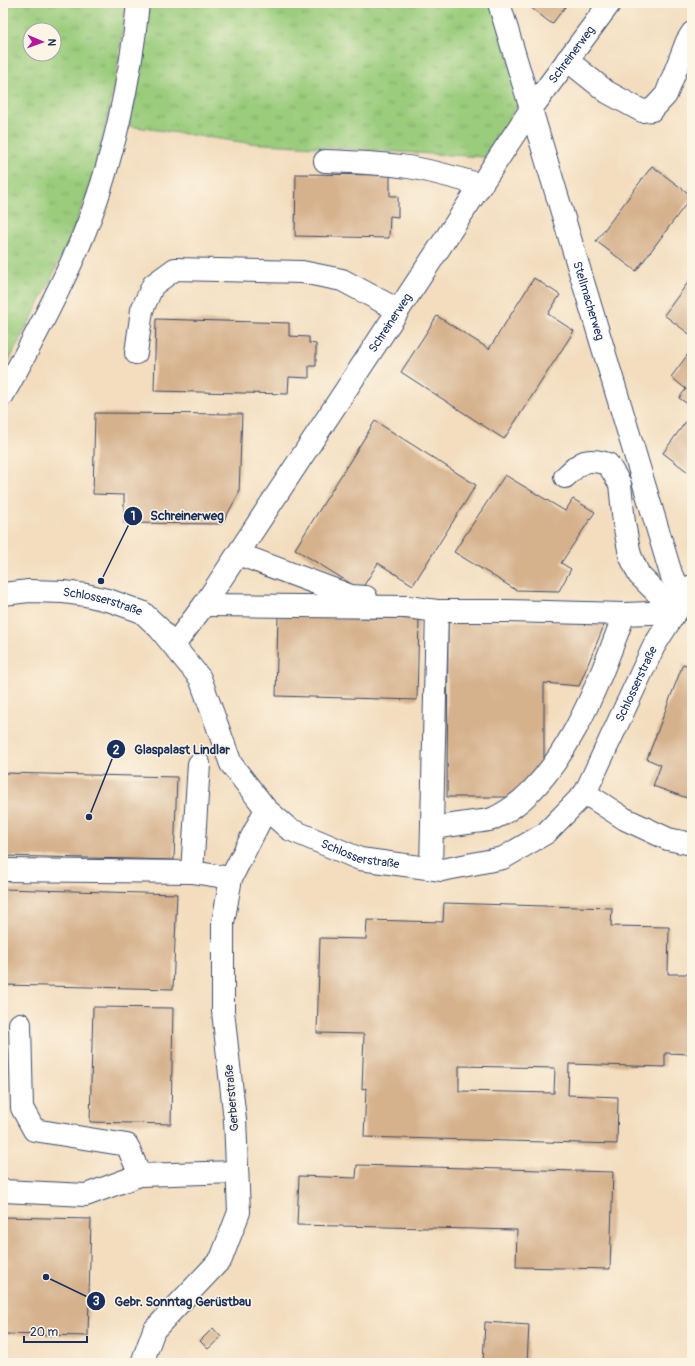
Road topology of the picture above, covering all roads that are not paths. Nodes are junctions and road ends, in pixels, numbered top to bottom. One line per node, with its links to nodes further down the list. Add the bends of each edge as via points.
1 (138, 3): 11 (street, via 120,117 104,177 84,234 58,291)
2 (498, 3): 6 (street, Stellmacherweg)
3 (610, 3): 5 (street, Schreinerweg)
4 (692, 33): 5 (street, via 666,95 652,110 642,111 608,92)
5 (567, 60): 6 (street, Schreinerweg)
6 (531, 108): 8 (street, Schreinerweg); 16 (street, Stellmacherweg, via 672,577)
7 (325, 161): 8 (street, via 408,168 443,174)
8 (481, 185): 9 (street, Schreinerweg)
9 (398, 310): 10 (street, via 342,280 302,272 175,269 153,285 142,310); 13 (street, Schreinerweg)
10 (136, 353)
11 (3, 395)
12 (565, 477): 16 (street, via 581,463 597,461 608,464 620,484 630,555 639,575)
13 (238, 554): 14 (street, via 351,596 366,597); 17 (street, Schreinerweg)
14 (391, 593)
15 (3, 594): 20 (street, Schlosserstraße, via 29,591 64,592 111,601 142,612)
16 (687, 598): 19 (street); 22 (street, Schlosserstraße, via 654,646)
17 (204, 605): 18 (street, via 407,607); 20 (street, Schreinerweg)
18 (437, 611): 19 (street); 24 (street)
19 (624, 614): 24 (street, via 584,712 545,776 521,802 491,819)
20 (174, 645): 23 (street, Schlosserstraße, via 200,678 231,764)
21 (199, 764): 28 (street)
22 (585, 794): 25 (street, via 625,819 668,839); 26 (street, Schlosserstraße, via 546,833 503,858 442,870)
23 (266, 809): 26 (street, Schlosserstraße, via 289,829 360,859); 29 (street, Gerberstraße)
24 (432, 828): 26 (street)
25 (692, 844)
26 (431, 868)
27 (3, 870): 28 (street)
28 (192, 872): 29 (street)
29 (231, 878): 31 (street, Gerberstraße, via 223,923 223,1011 235,1120)
30 (20, 1024): 32 (street, via 22,1108 34,1130 127,1145)
31 (237, 1172): 32 (street); 34 (street, Gerberstraße, via 239,1212 221,1259 154,1330)
32 (140, 1174): 33 (street, via 86,1195)
33 (3, 1191)
34 (142, 1363)

